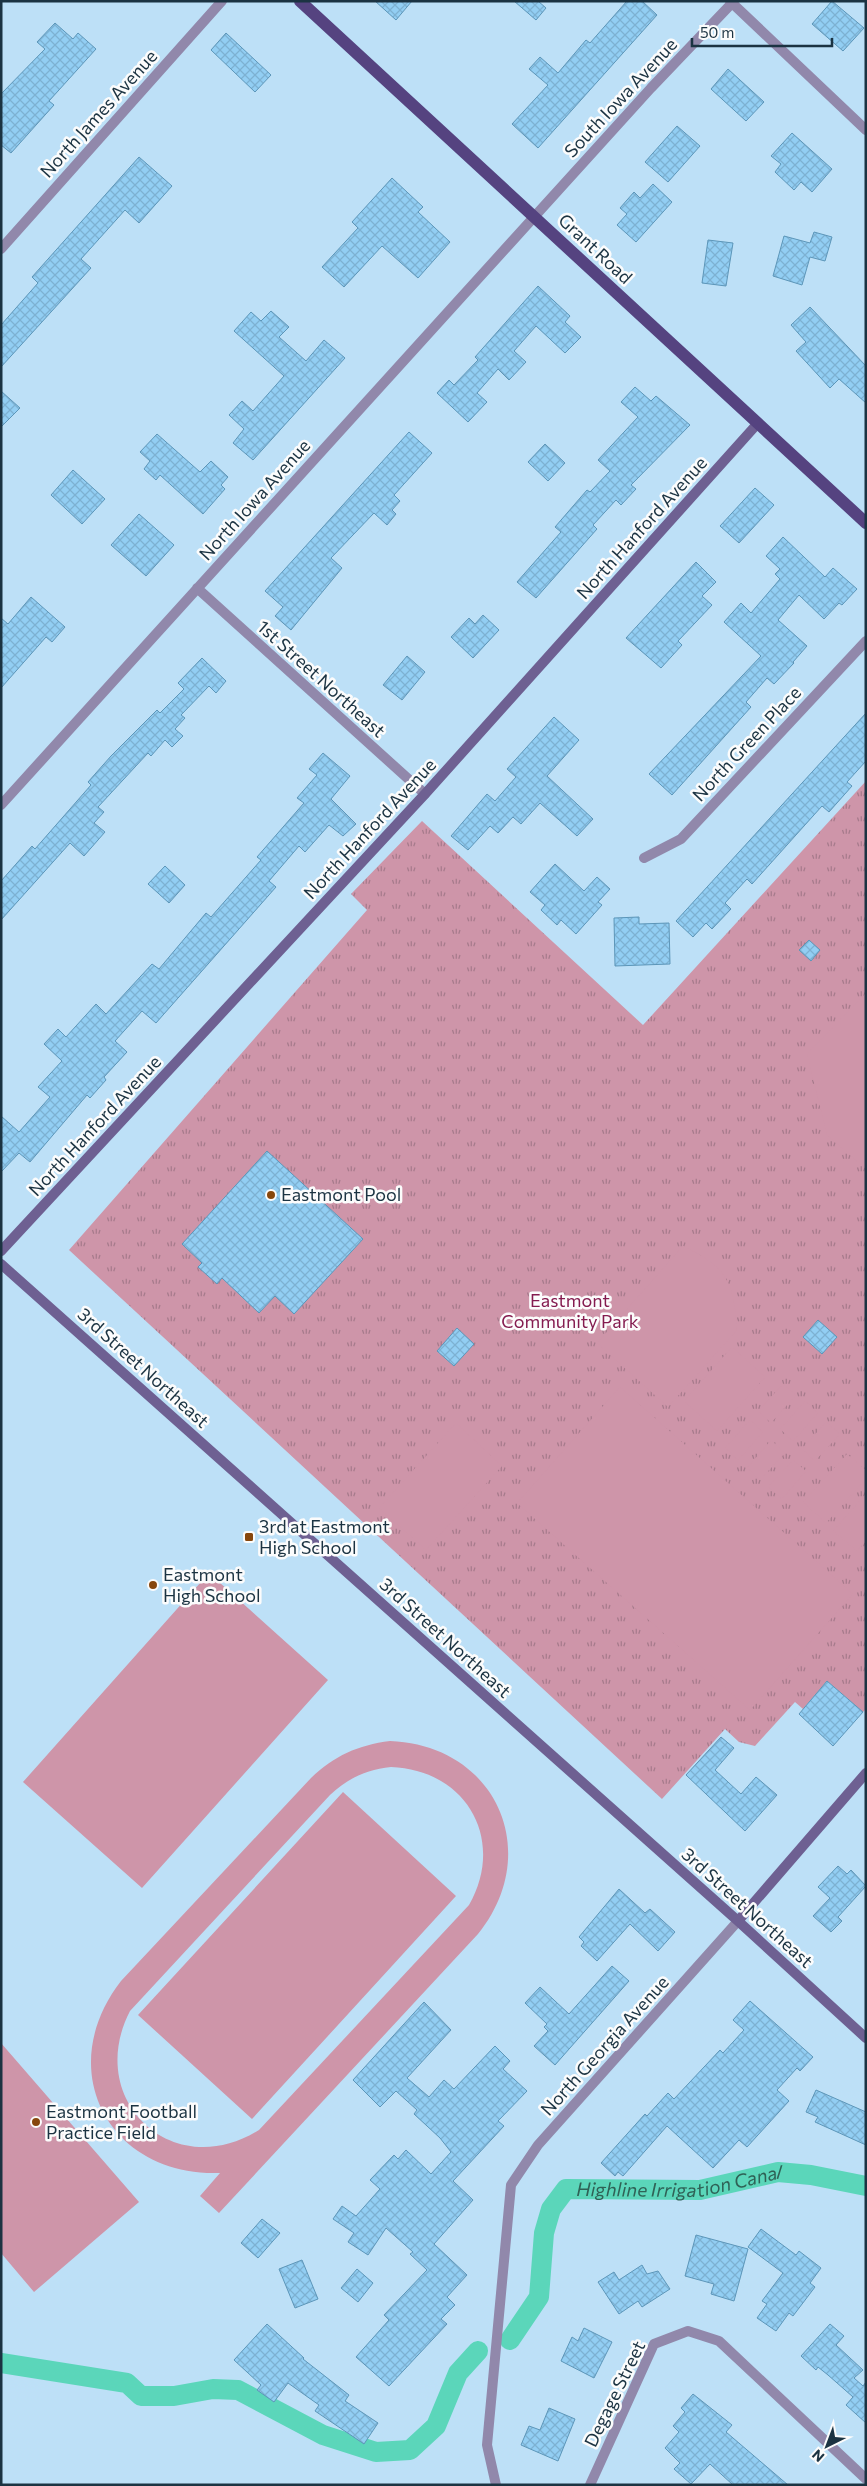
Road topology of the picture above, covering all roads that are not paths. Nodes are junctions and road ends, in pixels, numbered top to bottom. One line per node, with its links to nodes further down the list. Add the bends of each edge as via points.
1 (222, 1): 6 (street, North James Avenue)
2 (300, 1): 5 (main road, Grant Road)
3 (732, 2): 4 (street); 5 (street, South Iowa Avenue)
4 (866, 130)
5 (534, 217): 7 (main road, Grant Road); 9 (street, North Iowa Avenue)
6 (1, 249)
7 (758, 423): 8 (main road, Grant Road); 11 (street, North Hanford Avenue)
8 (866, 523)
9 (197, 588): 11 (street, 1st Street Northeast); 12 (street, North Iowa Avenue)
10 (866, 641): 13 (street, North Green Place, via 681,839)
11 (424, 794): 14 (street, North Hanford Avenue)
12 (1, 805)
13 (644, 858)
14 (1, 1251)
15 (1, 1264): 17 (street, 3rd Street Northeast)
16 (866, 1773): 17 (street, North Georgia Avenue)
17 (738, 1921): 18 (street, 3rd Street Northeast); 20 (street, North Georgia Avenue, via 538,2145 511,2186 486,2445)
18 (866, 2038)
19 (866, 2479): 21 (street, Degage Street, via 719,2341 688,2331 654,2344)
20 (496, 2485)
21 (590, 2485)

